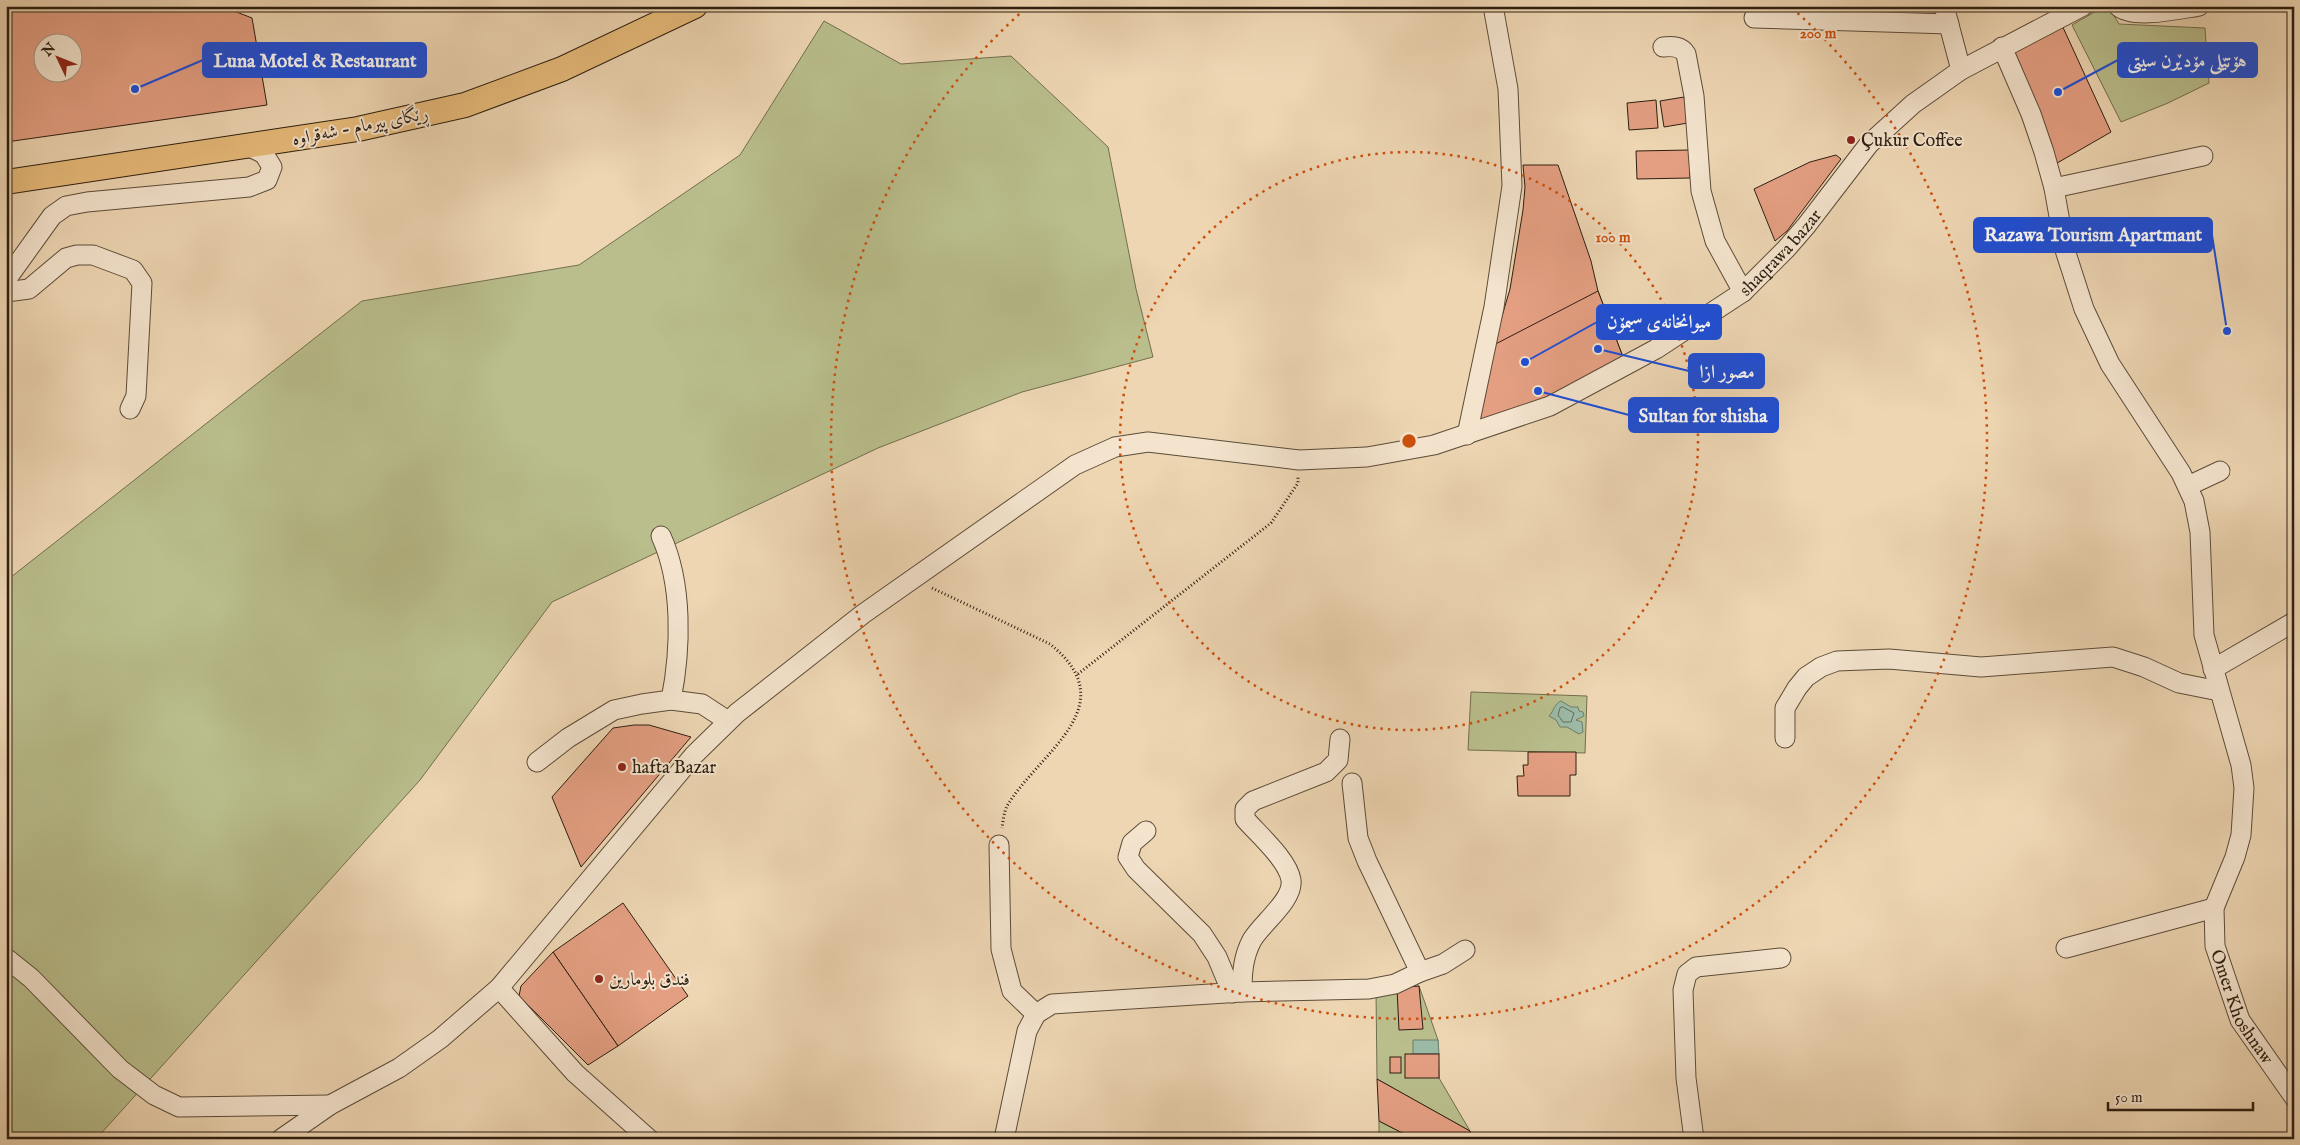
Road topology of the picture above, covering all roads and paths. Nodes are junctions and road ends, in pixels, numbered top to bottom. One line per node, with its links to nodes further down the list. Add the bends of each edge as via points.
1 (695, 6): 11 (main road, ڕێگای پیرمام - شەقراوە, via 562,69 464,105 358,129)
2 (1493, 6): 19 (street, via 1508,89 1512,186 1494,307)
3 (2083, 6): 9 (street, shaqrawa bazar)
4 (2118, 6): 5 (street, via 2123,11 2143,13)
5 (2199, 6)
6 (1946, 15): 7 (street); 10 (street)
7 (1754, 18)
8 (1663, 47): 17 (street, via 1672,46 1686,54 1694,96 1701,191 1715,241)
9 (2002, 47): 10 (street, shaqrawa bazar); 14 (street, via 2031,114)
10 (1961, 70): 17 (street, shaqrawa bazar, via 1913,104 1869,144 1796,238)
11 (248, 146): 13 (main road, ڕێگای پیرمام - شەقراوە); 15 (street, via 264,154 272,167 266,180 249,187 66,206 52,216)
12 (2204, 156): 14 (street)
13 (6, 182)
14 (2054, 188): 22 (street, via 2073,280 2096,337)
15 (6, 280)
16 (6, 292): 18 (street, via 29,288 66,258 77,255 93,255 133,270 142,283 136,396)
17 (1743, 292): 19 (street, shaqrawa bazar, via 1656,349 1550,406)
18 (130, 409)
19 (1467, 435): 20 (street, shaqrawa bazar, via 1367,457)
20 (1299, 460): 24 (street, shaqrawa bazar, via 1148,442 1114,447 1075,465); 27 (path, via 1298,483 1271,524)
21 (2220, 471): 22 (street)
22 (2188, 486): 26 (street, via 2198,516 2202,617)
23 (661, 536): 29 (street, via 669,553 677,612 677,672)
24 (914, 579): 27 (path, via 1050,644 1067,658); 30 (street, shaqrawa bazar, via 863,614)
25 (2294, 622): 26 (street)
26 (2213, 669): 28 (street)
27 (1078, 674): 36 (path, via 1077,716 1064,739 1033,769 1006,808)
28 (2219, 691): 31 (street, via 2179,683 2144,667 2113,658 1982,667 1889,660 1837,662 1821,667 1797,688 1785,708); 37 (street, via 2241,765 2244,812 2235,858)
29 (671, 700): 30 (street, via 702,704); 33 (street, via 614,710 568,738)
30 (728, 721): 43 (street, shaqrawa bazar, via 694,755)
31 (1785, 738)
32 (1340, 739): 44 (street, via 1338,760 1326,772 1253,801 1245,809 1245,819 1283,863 1291,881 1288,895 1252,940 1241,968)
33 (537, 762)
34 (1352, 783): 42 (street, via 1358,838)
35 (1146, 831): 44 (street, via 1132,843 1128,857 1136,869 1202,934)
36 (998, 845): 45 (street, via 1001,949 1012,990)
37 (2214, 908): 38 (street); 46 (street, Omer Khoshnaw, via 2215,946 2240,1020)
38 (2066, 948)
39 (1465, 950): 42 (street, via 1443,964)
40 (6, 958): 47 (street, via 31,978 120,1069 154,1095 179,1108)
41 (1781, 958): 51 (street, via 1696,967 1687,974 1683,990 1686,1078)
42 (1420, 972): 44 (street, via 1395,984 1369,989)
43 (499, 988): 47 (street, shaqrawa bazar, via 440,1039 399,1068); 49 (street, via 575,1073)
44 (1237, 992): 45 (street, via 1052,1004)
45 (1036, 1014): 50 (street, via 1027,1031)
46 (2294, 1097)
47 (330, 1106): 48 (street, shaqrawa bazar)
48 (280, 1139)
49 (649, 1139)
50 (1004, 1139)
51 (1694, 1139)

